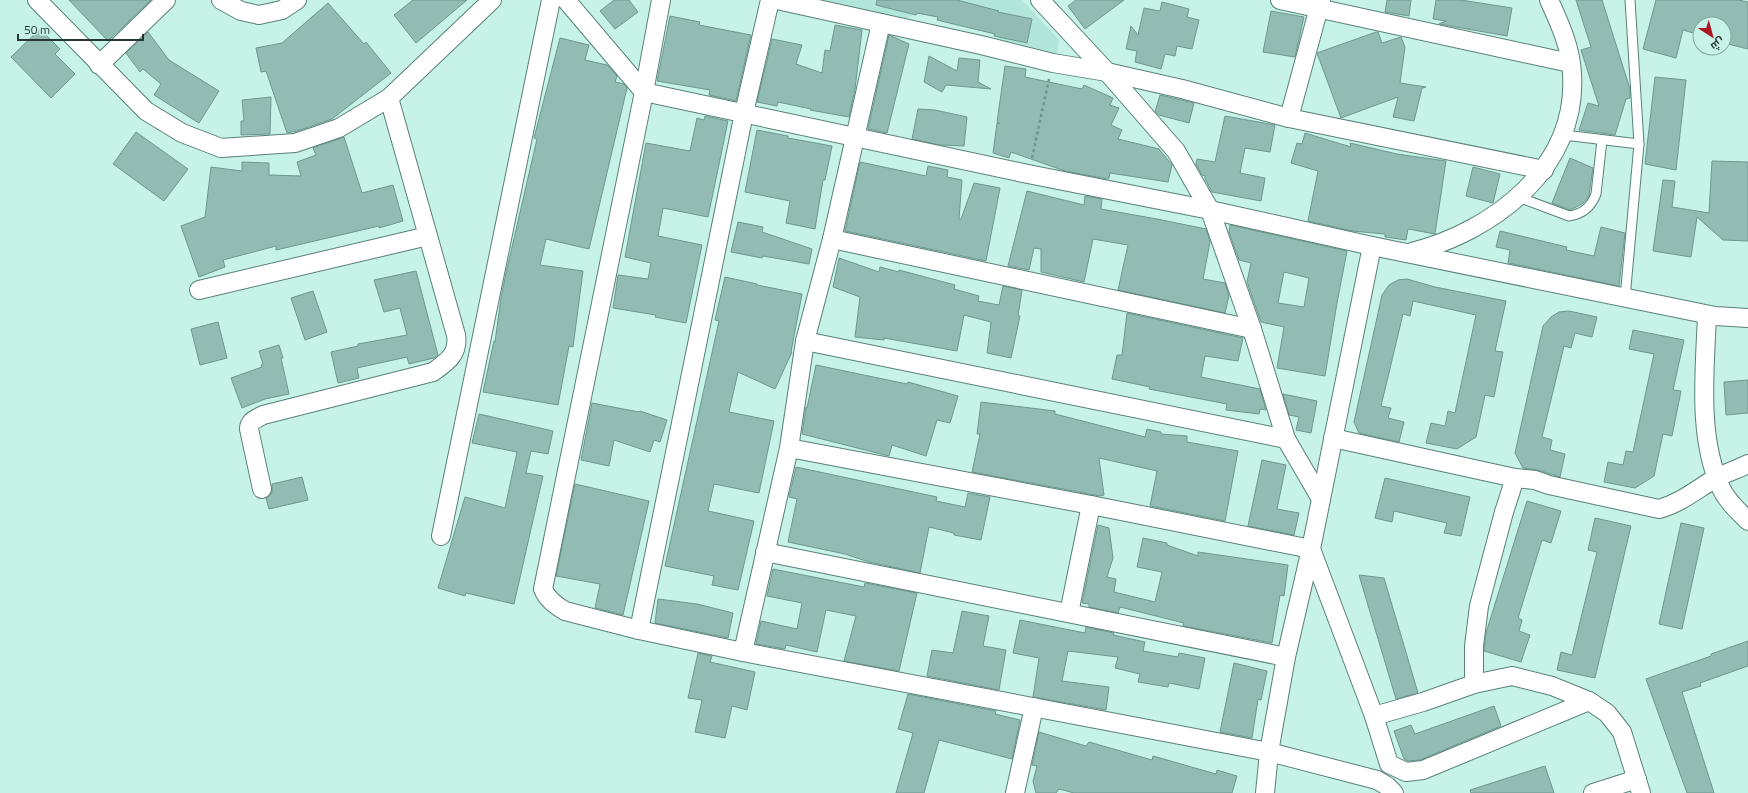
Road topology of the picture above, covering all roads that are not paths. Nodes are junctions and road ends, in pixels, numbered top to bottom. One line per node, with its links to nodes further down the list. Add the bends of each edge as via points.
1 (36, 0): 18 (street)
2 (166, 0): 18 (street)
3 (222, 0): 4 (street, via 241,11 259,14 282,10)
4 (297, 0)
5 (492, 0): 21 (street)
6 (551, 0): 51 (street)
7 (566, 0): 20 (street)
8 (661, 0): 20 (street)
9 (770, 0): 22 (street)
10 (777, 0): 16 (street)
11 (1040, 0): 19 (street)
12 (1280, 0): 15 (street)
13 (1549, 0): 17 (street, via 1565,35)
14 (1630, 0): 27 (lane)
15 (1319, 4): 17 (street); 23 (street)
16 (881, 23): 19 (street, via 1053,63); 25 (street)
17 (1570, 63): 24 (street, via 1572,105)
18 (99, 65): 21 (street, via 146,111 182,133 220,148 295,143 339,128)
19 (1107, 72): 23 (street); 30 (street, via 1176,151)
20 (644, 92): 22 (street); 55 (street, via 542,589 548,599 565,611)
21 (389, 98): 31 (street)
22 (744, 113): 25 (street); 55 (street)
23 (1290, 118): 28 (street)
24 (1564, 135): 26 (lane); 28 (street)
25 (854, 136): 30 (street); 32 (street)
26 (1602, 140): 27 (lane); 29 (lane, via 1596,194 1594,201 1586,210 1578,215 1569,216)
27 (1639, 144): 36 (lane)
28 (1544, 170): 29 (street)
29 (1518, 197): 34 (street, via 1492,218 1454,238 1436,246)
30 (1210, 210): 33 (street); 39 (street)
31 (428, 236): 35 (street); 47 (street, via 456,335 455,352 433,372 263,415 253,420 249,424 249,429)
32 (832, 239): 39 (street); 40 (street)
33 (1372, 246): 34 (street); 41 (street)
34 (1406, 253): 36 (street)
35 (199, 290)
36 (1625, 298): 37 (street)
37 (1707, 315): 38 (street); 46 (street, via 1704,392 1708,444)
38 (1748, 318)
39 (1252, 329): 42 (street)
40 (805, 341): 42 (street); 43 (street)
41 (1333, 438): 45 (street); 48 (street)
42 (1286, 440): 48 (street)
43 (789, 448): 49 (street); 53 (street)
44 (1748, 464): 46 (street)
45 (1515, 478): 46 (street, via 1535,480 1658,509 1686,498); 58 (street, via 1479,606 1474,646)
46 (1717, 478): 50 (street, via 1729,502)
47 (262, 489)
48 (1321, 499): 52 (street)
49 (1091, 505): 52 (street); 54 (street)
50 (1748, 521)
51 (441, 536)
52 (1311, 548): 57 (street); 61 (street)
53 (765, 552): 54 (street); 56 (street)
54 (1069, 613): 57 (street)
55 (639, 630): 56 (street)
56 (743, 652): 60 (street)
57 (1286, 657): 62 (street)
58 (1474, 684): 59 (street, via 1512,676 1552,686); 61 (street)
59 (1589, 701): 61 (street, via 1423,770 1406,772 1389,764); 63 (street, via 1607,714 1622,732)
60 (1034, 707): 62 (street); 64 (street)
61 (1374, 716)
62 (1269, 752): 65 (street); 66 (street, via 1377,780)
63 (1639, 786): 67 (street)
64 (1015, 793)
65 (1265, 793)
66 (1394, 793)
67 (1593, 793)

